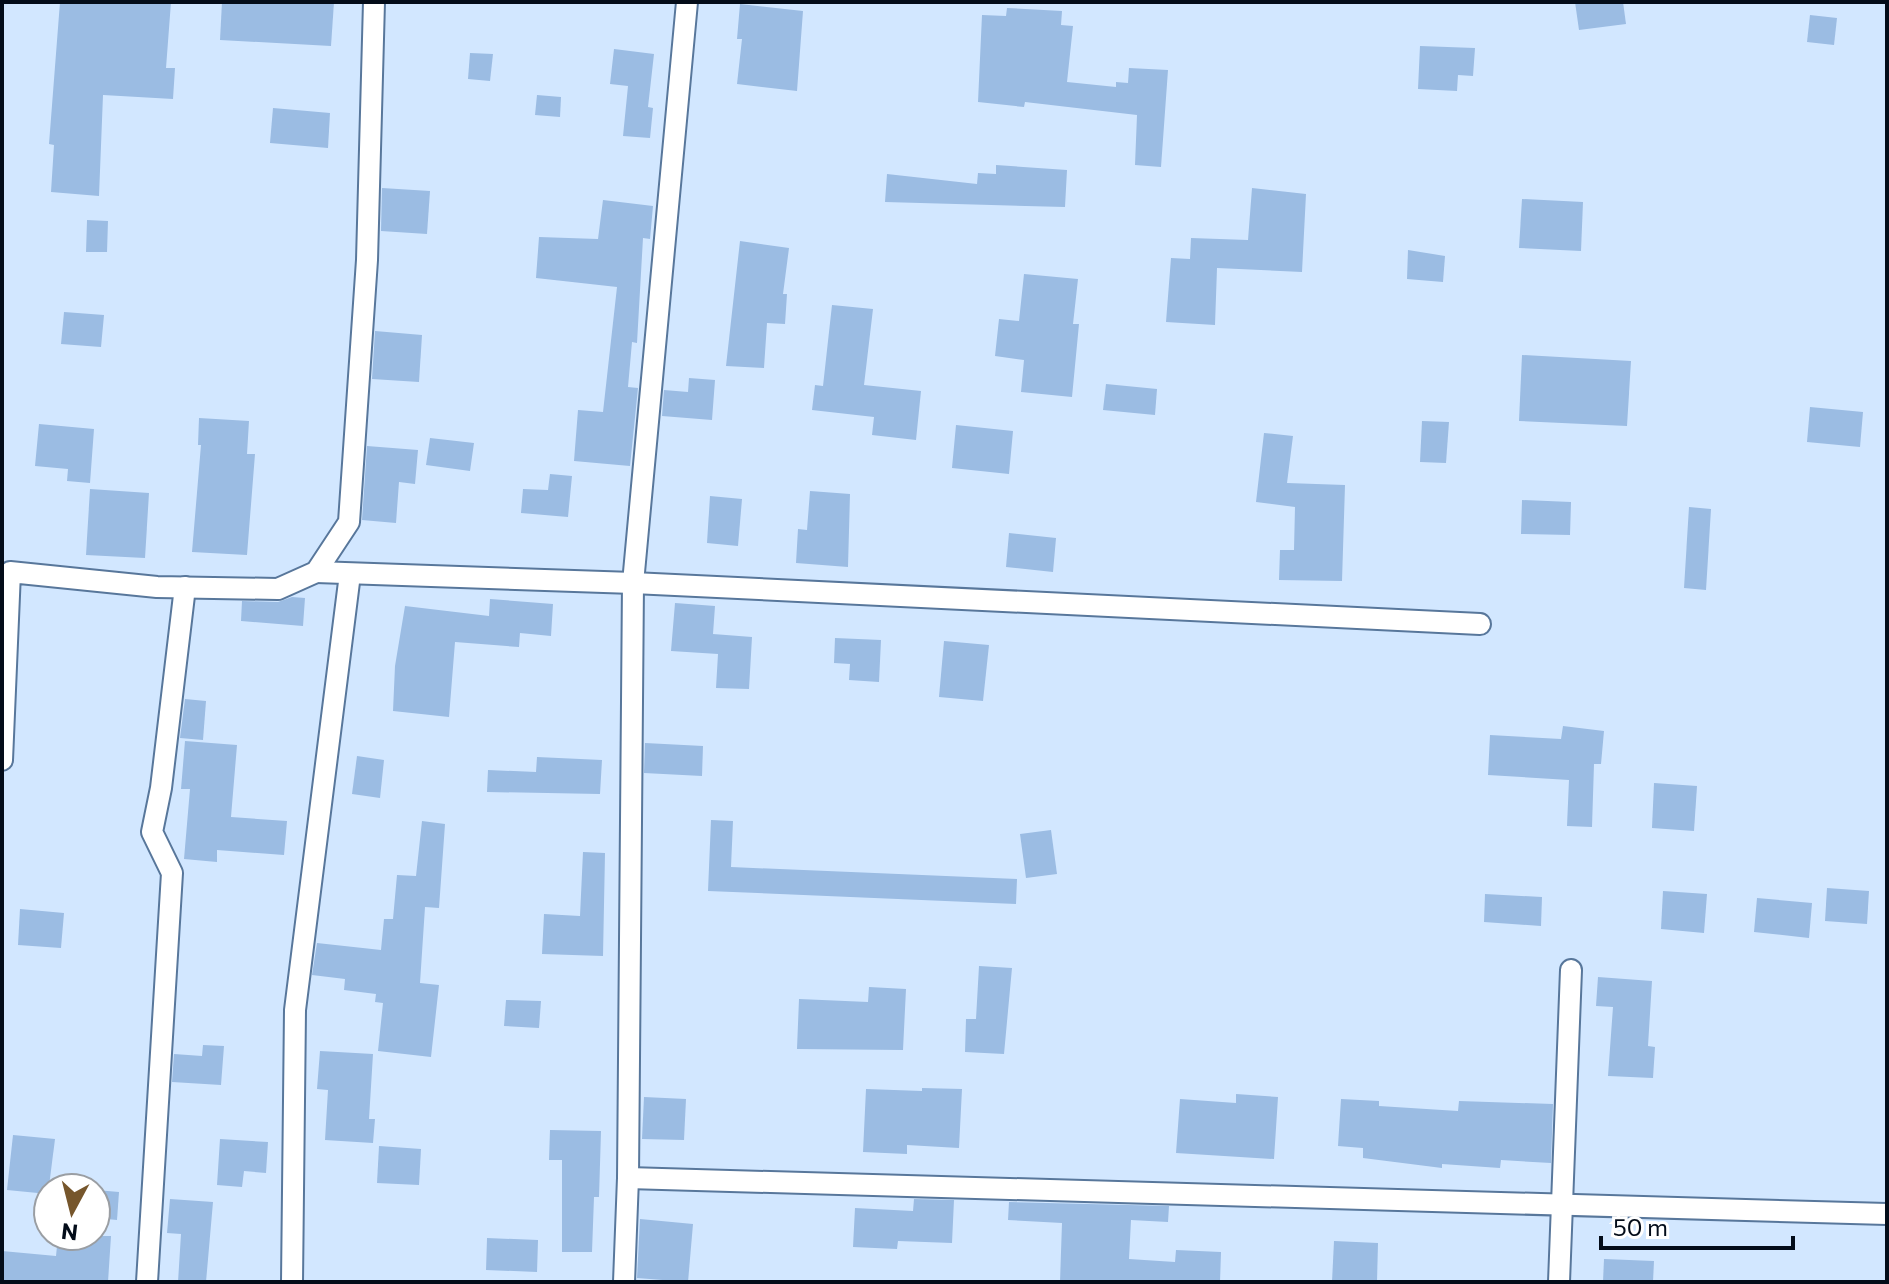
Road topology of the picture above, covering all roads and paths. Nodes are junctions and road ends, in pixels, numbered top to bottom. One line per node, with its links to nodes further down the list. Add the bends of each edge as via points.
1 (374, 2): 4 (street, via 367,260 349,522)
2 (687, 2): 6 (street)
3 (6, 572): 7 (street); 9 (street)
4 (316, 572): 5 (street); 7 (street, via 278,589)
5 (350, 574): 6 (street); 15 (street, via 295,1010)
6 (633, 583): 8 (street); 11 (street)
7 (185, 587): 14 (street, via 152,832 172,873)
8 (1480, 624)
9 (2, 760)
10 (1571, 970): 12 (street)
11 (628, 1178): 12 (street); 16 (street)
12 (1562, 1203): 13 (street); 17 (street)
13 (1887, 1214)
14 (147, 1282)
15 (292, 1282)
16 (624, 1282)
17 (1559, 1282)

